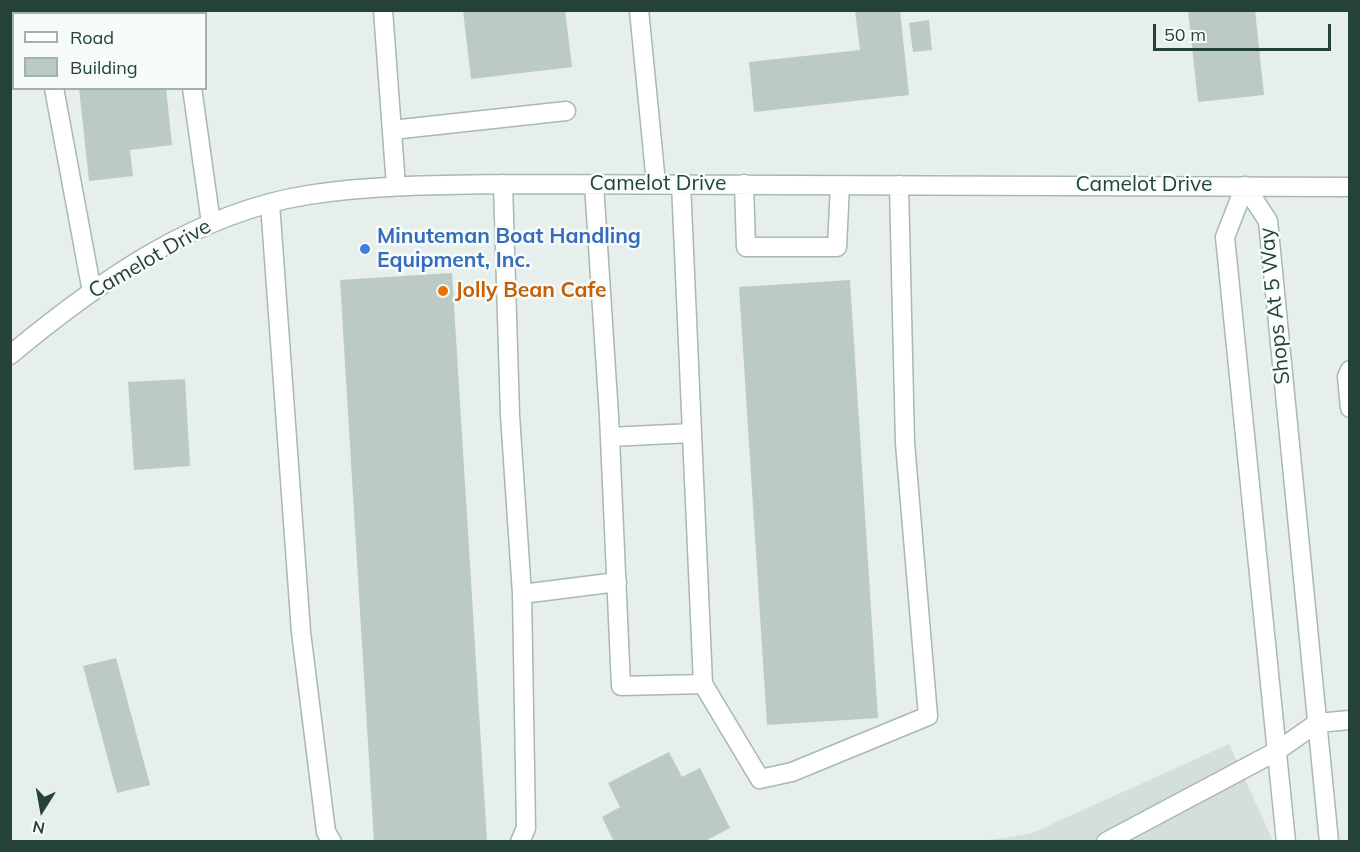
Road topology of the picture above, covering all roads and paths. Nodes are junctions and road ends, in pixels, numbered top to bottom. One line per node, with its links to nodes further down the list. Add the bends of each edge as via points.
1 (383, 10): 6 (street)
2 (639, 10): 7 (street)
3 (54, 90): 19 (street)
4 (192, 90): 18 (street)
5 (566, 111): 6 (street)
6 (392, 130): 14 (street)
7 (656, 183): 8 (street, Camelot Drive); 10 (street, Camelot Drive)
8 (681, 183): 11 (street, Camelot Drive); 23 (street)
9 (503, 184): 10 (street, Camelot Drive); 14 (street, Camelot Drive); 26 (street, via 510,415)
10 (594, 184): 24 (street)
11 (744, 184): 12 (street, Camelot Drive); 12 (street, via 746,247 837,247)
12 (840, 185): 13 (street, Camelot Drive)
13 (899, 185): 15 (street, Camelot Drive); 27 (street, via 904,443 928,716 792,772 760,779)
14 (396, 186): 17 (street, Camelot Drive, via 306,195)
15 (1245, 186): 16 (street, Camelot Drive); 29 (street, Shops At 5 Way, via 1268,221); 30 (street, Shops At 5 Way, via 1225,237)
16 (1350, 187)
17 (270, 203): 18 (street, Camelot Drive); 31 (street, via 301,632 326,832)
18 (211, 223): 19 (street, Camelot Drive, via 153,253)
19 (92, 292): 20 (street, Camelot Drive)
20 (10, 355)
21 (1350, 370): 22 (street)
22 (1350, 408)
23 (692, 433): 24 (street); 27 (street)
24 (610, 437): 25 (street)
25 (617, 582): 26 (street); 27 (street, via 621,686)
26 (522, 594): 32 (street, via 526,828)
27 (703, 684)
28 (1350, 720): 29 (street)
29 (1317, 723): 30 (street); 35 (street, Shops At 5 Way)
30 (1277, 751): 33 (street); 34 (street, Shops At 5 Way)
31 (332, 842)
32 (520, 842)
33 (1106, 842)
34 (1286, 842)
35 (1329, 842)

